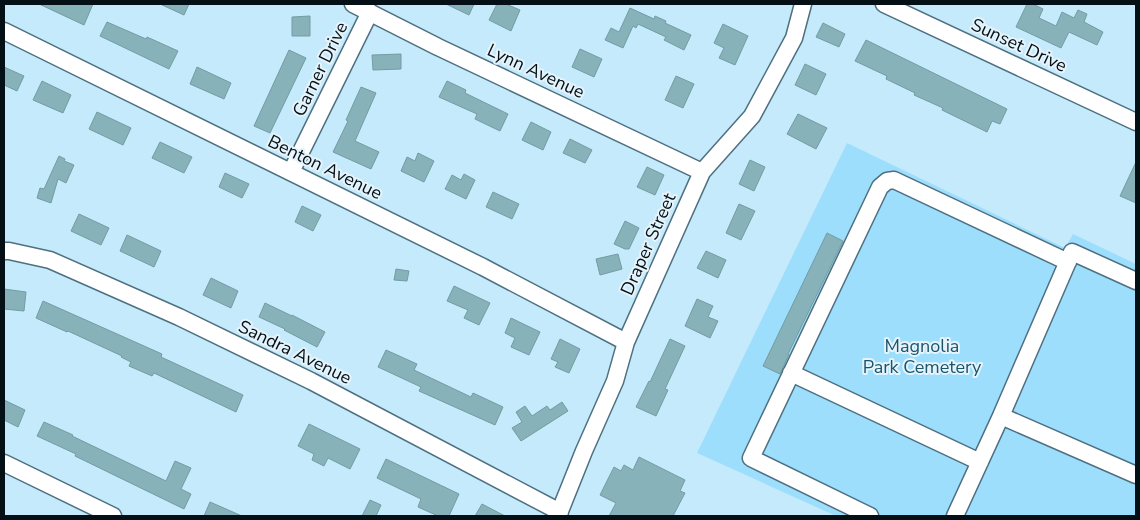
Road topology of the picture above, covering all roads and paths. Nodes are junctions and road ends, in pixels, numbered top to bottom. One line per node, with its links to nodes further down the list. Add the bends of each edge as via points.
1 (353, 4): 4 (street, Lynn Avenue)
2 (803, 4): 8 (street, Draper Street, via 794,38 752,116)
3 (884, 4): 6 (street, Sunset Drive)
4 (370, 12): 7 (street, Garner Drive); 8 (street, Lynn Avenue)
5 (4, 31): 7 (street, Benton Avenue)
6 (1136, 122)
7 (291, 172): 12 (street, Benton Avenue)
8 (702, 172): 12 (street, Draper Street)
9 (4, 251): 18 (street, Sandra Avenue, via 50,260 179,317 311,380)
10 (1068, 262): 11 (street, via 1072,252); 13 (street, via 894,180 887,181 880,187); 14 (street)
11 (1136, 281)
12 (626, 342): 18 (street, Draper Street, via 615,381)
13 (791, 373): 15 (street); 20 (street, via 751,458)
14 (1002, 416): 15 (street); 17 (street)
15 (980, 462): 21 (street)
16 (4, 463): 19 (street)
17 (1136, 475)
18 (559, 514)
19 (113, 516)
20 (870, 516)
21 (955, 516)

